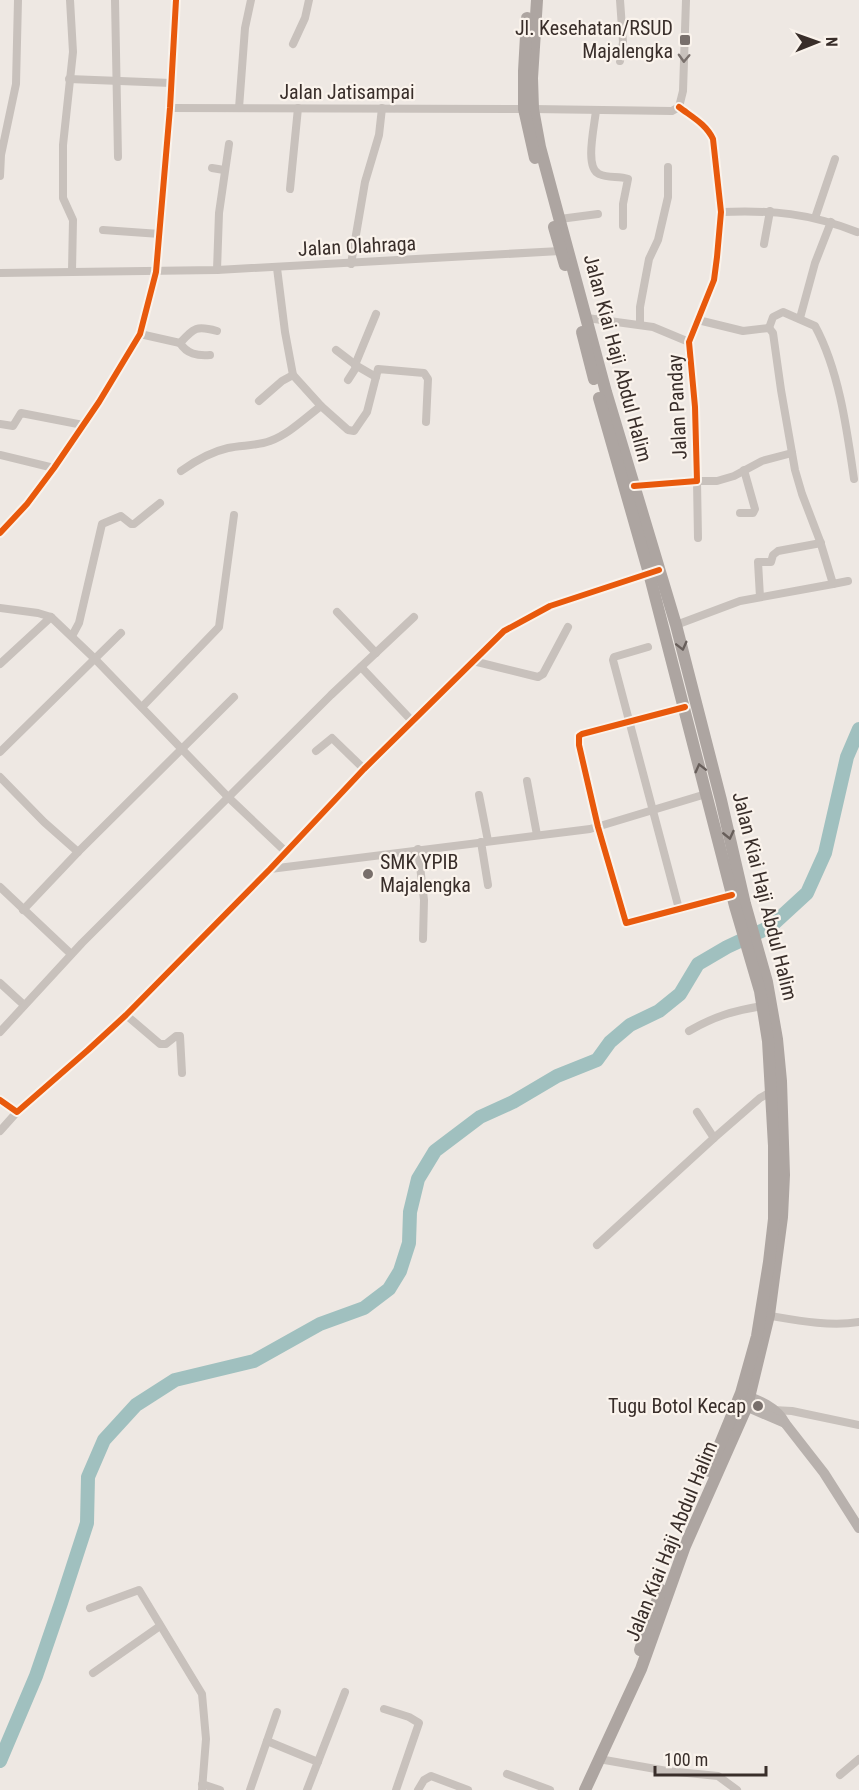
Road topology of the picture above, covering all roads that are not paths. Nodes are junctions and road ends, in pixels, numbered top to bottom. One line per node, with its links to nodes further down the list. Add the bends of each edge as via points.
1 (18, 0): 29 (street, via 16,84)
2 (70, 0): 13 (street, via 73,52)
3 (115, 0): 14 (street)
4 (176, 0): 15 (street)
5 (251, 0): 18 (street)
6 (309, 0): 11 (street)
7 (529, 0): 21 (main road, Jalan Kiai Haji Abdul Halim, via 524,71)
8 (537, 0): 21 (main road, Jalan Kiai Haji Abdul Halim)
9 (620, 0): 12 (street)
10 (686, 0): 16 (street, one-way to 16)
11 (293, 44)
12 (620, 61)
13 (69, 79): 14 (street); 46 (street, via 63,190 73,220)
14 (116, 81): 15 (street); 24 (street)
15 (171, 82): 17 (street)
16 (679, 107): 22 (street, Jalan Jatisampai, via 672,111); 32 (street, Jalan Panday, via 702,124 713,139)
17 (170, 108): 18 (street, Jalan Jatisampai); 40 (street)
18 (239, 108): 19 (street, Jalan Jatisampai)
19 (298, 108): 20 (street, Jalan Jatisampai); 30 (street)
20 (382, 108): 21 (street, Jalan Jatisampai); 43 (street)
21 (528, 109): 22 (street, Jalan Jatisampai); 35 (main road, Jalan Kiai Haji Abdul Halim); 42 (main road, Jalan Kiai Haji Abdul Halim)
22 (596, 110): 37 (street, via 592,168 609,178 628,179)
23 (229, 144): 28 (street)
24 (118, 157)
25 (835, 159): 34 (street)
26 (668, 167): 53 (street, via 668,197 660,234 649,259)
27 (212, 168): 28 (street)
28 (224, 170): 45 (street)
29 (0, 176)
30 (290, 189)
31 (770, 211): 32 (street); 34 (street); 41 (street)
32 (722, 212): 52 (street, Jalan Panday, via 714,280)
33 (598, 214): 35 (street)
34 (815, 218): 36 (street)
35 (560, 219): 50 (main road, Jalan Kiai Haji Abdul Halim)
36 (831, 222): 39 (street); 51 (street)
37 (623, 226)
38 (103, 230): 40 (street)
39 (857, 232)
40 (160, 234): 47 (street)
41 (764, 244)
42 (560, 251): 43 (street, Jalan Olahraga); 84 (main road, Jalan Kiai Haji Abdul Halim, via 618,467)
43 (351, 264): 44 (street, Jalan Olahraga)
44 (277, 268): 45 (street, Jalan Olahraga); 62 (street)
45 (217, 270): 47 (street, Jalan Olahraga)
46 (72, 271): 47 (street, Jalan Olahraga); 48 (street, Jalan Olahraga)
47 (156, 272): 56 (street)
48 (0, 273)
49 (376, 314): 61 (street)
50 (587, 318): 53 (street); 77 (main road, Jalan Kiai Haji Abdul Halim)
51 (800, 318): 54 (street, via 783,312 773,317); 75 (street, via 815,326 826,351 846,424)
52 (698, 320): 54 (street, via 743,330); 57 (street, Jalan Panday)
53 (640, 325): 57 (street, via 667,331)
54 (769, 328): 70 (street, via 775,342)
55 (217, 331): 58 (street, via 197,328)
56 (141, 334): 58 (street); 69 (street)
57 (689, 342): 76 (street, Jalan Panday)
58 (180, 343): 60 (street, via 193,354)
59 (336, 350): 61 (street)
60 (210, 355)
61 (356, 366): 63 (street); 64 (street)
62 (293, 375): 65 (street); 66 (street)
63 (376, 377): 66 (street, via 367,412 354,431); 67 (street, via 380,368 427,375)
64 (348, 380)
65 (259, 401)
66 (321, 406): 74 (street, via 285,434 211,453)
67 (426, 422)
68 (0, 424): 69 (street, via 14,426 21,413)
69 (83, 426): 72 (street)
70 (792, 453): 73 (street); 83 (street, via 802,494)
71 (0, 455): 72 (street)
72 (54, 468): 81 (street)
73 (744, 470): 76 (street, via 717,481); 79 (street, via 755,509 753,513)
74 (181, 471)
75 (854, 479)
76 (697, 481): 77 (street, Jalan Panday); 82 (street)
77 (634, 486): 84 (main road, Jalan Kiai Haji Abdul Halim)
78 (160, 503): 95 (street, via 134,524 121,516 102,524 79,623)
79 (740, 513)
80 (234, 515): 104 (street, via 219,627)
81 (0, 533)
82 (698, 538)
83 (821, 543): 86 (street); 87 (street, via 776,552 771,562 758,562)
84 (654, 571): 92 (main road, Jalan Kiai Haji Abdul Halim); 99 (street, via 527,617 504,631); 103 (main road, Jalan Kiai Haji Abdul Halim)
85 (848, 581): 86 (street)
86 (833, 584): 87 (street)
87 (760, 597): 92 (street)
88 (0, 608): 90 (street)
89 (337, 612): 97 (street)
90 (51, 617): 95 (street); 100 (street)
91 (414, 617): 97 (street)
92 (676, 625): 126 (main road, Jalan Kiai Haji Abdul Halim, one-way to 126, via 719,789)
93 (568, 627): 99 (street, via 538,677)
94 (122, 633): 98 (street)
95 (72, 636): 98 (street)
96 (648, 647): 106 (street, via 614,657)
97 (376, 653): 101 (street)
98 (95, 659): 104 (street); 109 (street)
99 (473, 661): 105 (street)
100 (0, 664)
101 (361, 667): 105 (street); 115 (street)
102 (234, 697): 107 (street)
103 (685, 706): 106 (street); 113 (main road, Jalan Kiai Haji Abdul Halim, one-way to 103)
104 (142, 707): 107 (street)
105 (413, 722): 110 (street)
106 (630, 722): 116 (street); 117 (street, via 582,734 578,740)
107 (183, 750): 115 (street); 122 (street)
108 (316, 751): 110 (street, via 332,738)
109 (0, 752)
110 (364, 769): 121 (street)
111 (0, 777): 122 (street)
112 (527, 781): 118 (street)
113 (706, 794): 116 (street); 126 (main road, Jalan Kiai Haji Abdul Halim)
114 (478, 795): 119 (street)
115 (229, 798): 121 (street); 130 (street)
116 (652, 809): 117 (street); 127 (street)
117 (598, 827): 118 (street); 127 (street, via 625,923)
118 (537, 835): 119 (street)
119 (484, 842): 120 (street); 124 (street)
120 (418, 849): 123 (street); 129 (street, via 424,900)
121 (285, 851): 123 (street)
122 (78, 852): 128 (street)
123 (270, 869): 135 (street)
124 (488, 885)
125 (0, 887): 128 (street)
126 (738, 902): 127 (street); 131 (main road, Jalan Kiai Haji Abdul Halim)
127 (679, 909)
128 (23, 910): 130 (street)
129 (423, 939)
130 (71, 954): 133 (street)
131 (757, 962): 134 (main road, Jalan Kiai Haji Abdul Halim); 146 (main road, Jalan Kiai Haji Abdul Halim, via 777,1039 784,1175 779,1246)
132 (0, 983): 133 (street)
133 (24, 1005): 137 (street)
134 (762, 1006): 136 (street, via 726,1013); 139 (main road, Jalan Kiai Haji Abdul Halim)
135 (126, 1015): 138 (street, via 162,1045 180,1036); 141 (street)
136 (689, 1031)
137 (0, 1032)
138 (182, 1073)
139 (771, 1092): 144 (street); 146 (main road, Jalan Kiai Haji Abdul Halim, via 774,1219)
140 (0, 1100): 141 (street)
141 (17, 1112): 143 (street)
142 (697, 1112): 144 (street)
143 (0, 1131)
144 (714, 1138): 145 (street)
145 (597, 1245)
146 (765, 1315): 147 (street); 148 (main road, Jalan Kiai Haji Abdul Halim)
147 (859, 1322)
148 (744, 1400): 149 (main road); 153 (main road, Jalan Kiai Haji Abdul Halim, via 678,1543)
149 (771, 1413): 150 (street, via 792,1411); 151 (main road, via 785,1423 824,1473)
150 (859, 1425)
151 (859, 1528)
152 (90, 1608): 154 (street, via 139,1590)
153 (654, 1623): 160 (main road, Jalan Kiai Haji Abdul Halim, via 641,1669); 173 (main road, Jalan Kiai Haji Abdul Halim)
154 (160, 1626): 155 (street); 165 (street, via 202,1694 206,1739)
155 (93, 1673)
156 (345, 1692): 162 (street)
157 (384, 1709): 169 (street, via 419,1724)
158 (276, 1712): 159 (street)
159 (267, 1741): 162 (street); 167 (street)
160 (599, 1759): 174 (main road, Jalan Kiai Haji Abdul Halim); 175 (street, via 718,1776)
161 (859, 1759): 164 (street)
162 (318, 1762): 168 (street)
163 (507, 1774): 172 (street)
164 (840, 1775)
165 (202, 1787): 166 (street)
166 (220, 1790)
167 (250, 1790)
168 (307, 1790)
169 (396, 1790)
170 (418, 1790): 171 (street, via 431,1776)
171 (468, 1790)
172 (550, 1790)
173 (576, 1790)
174 (585, 1790)
175 (737, 1790)

